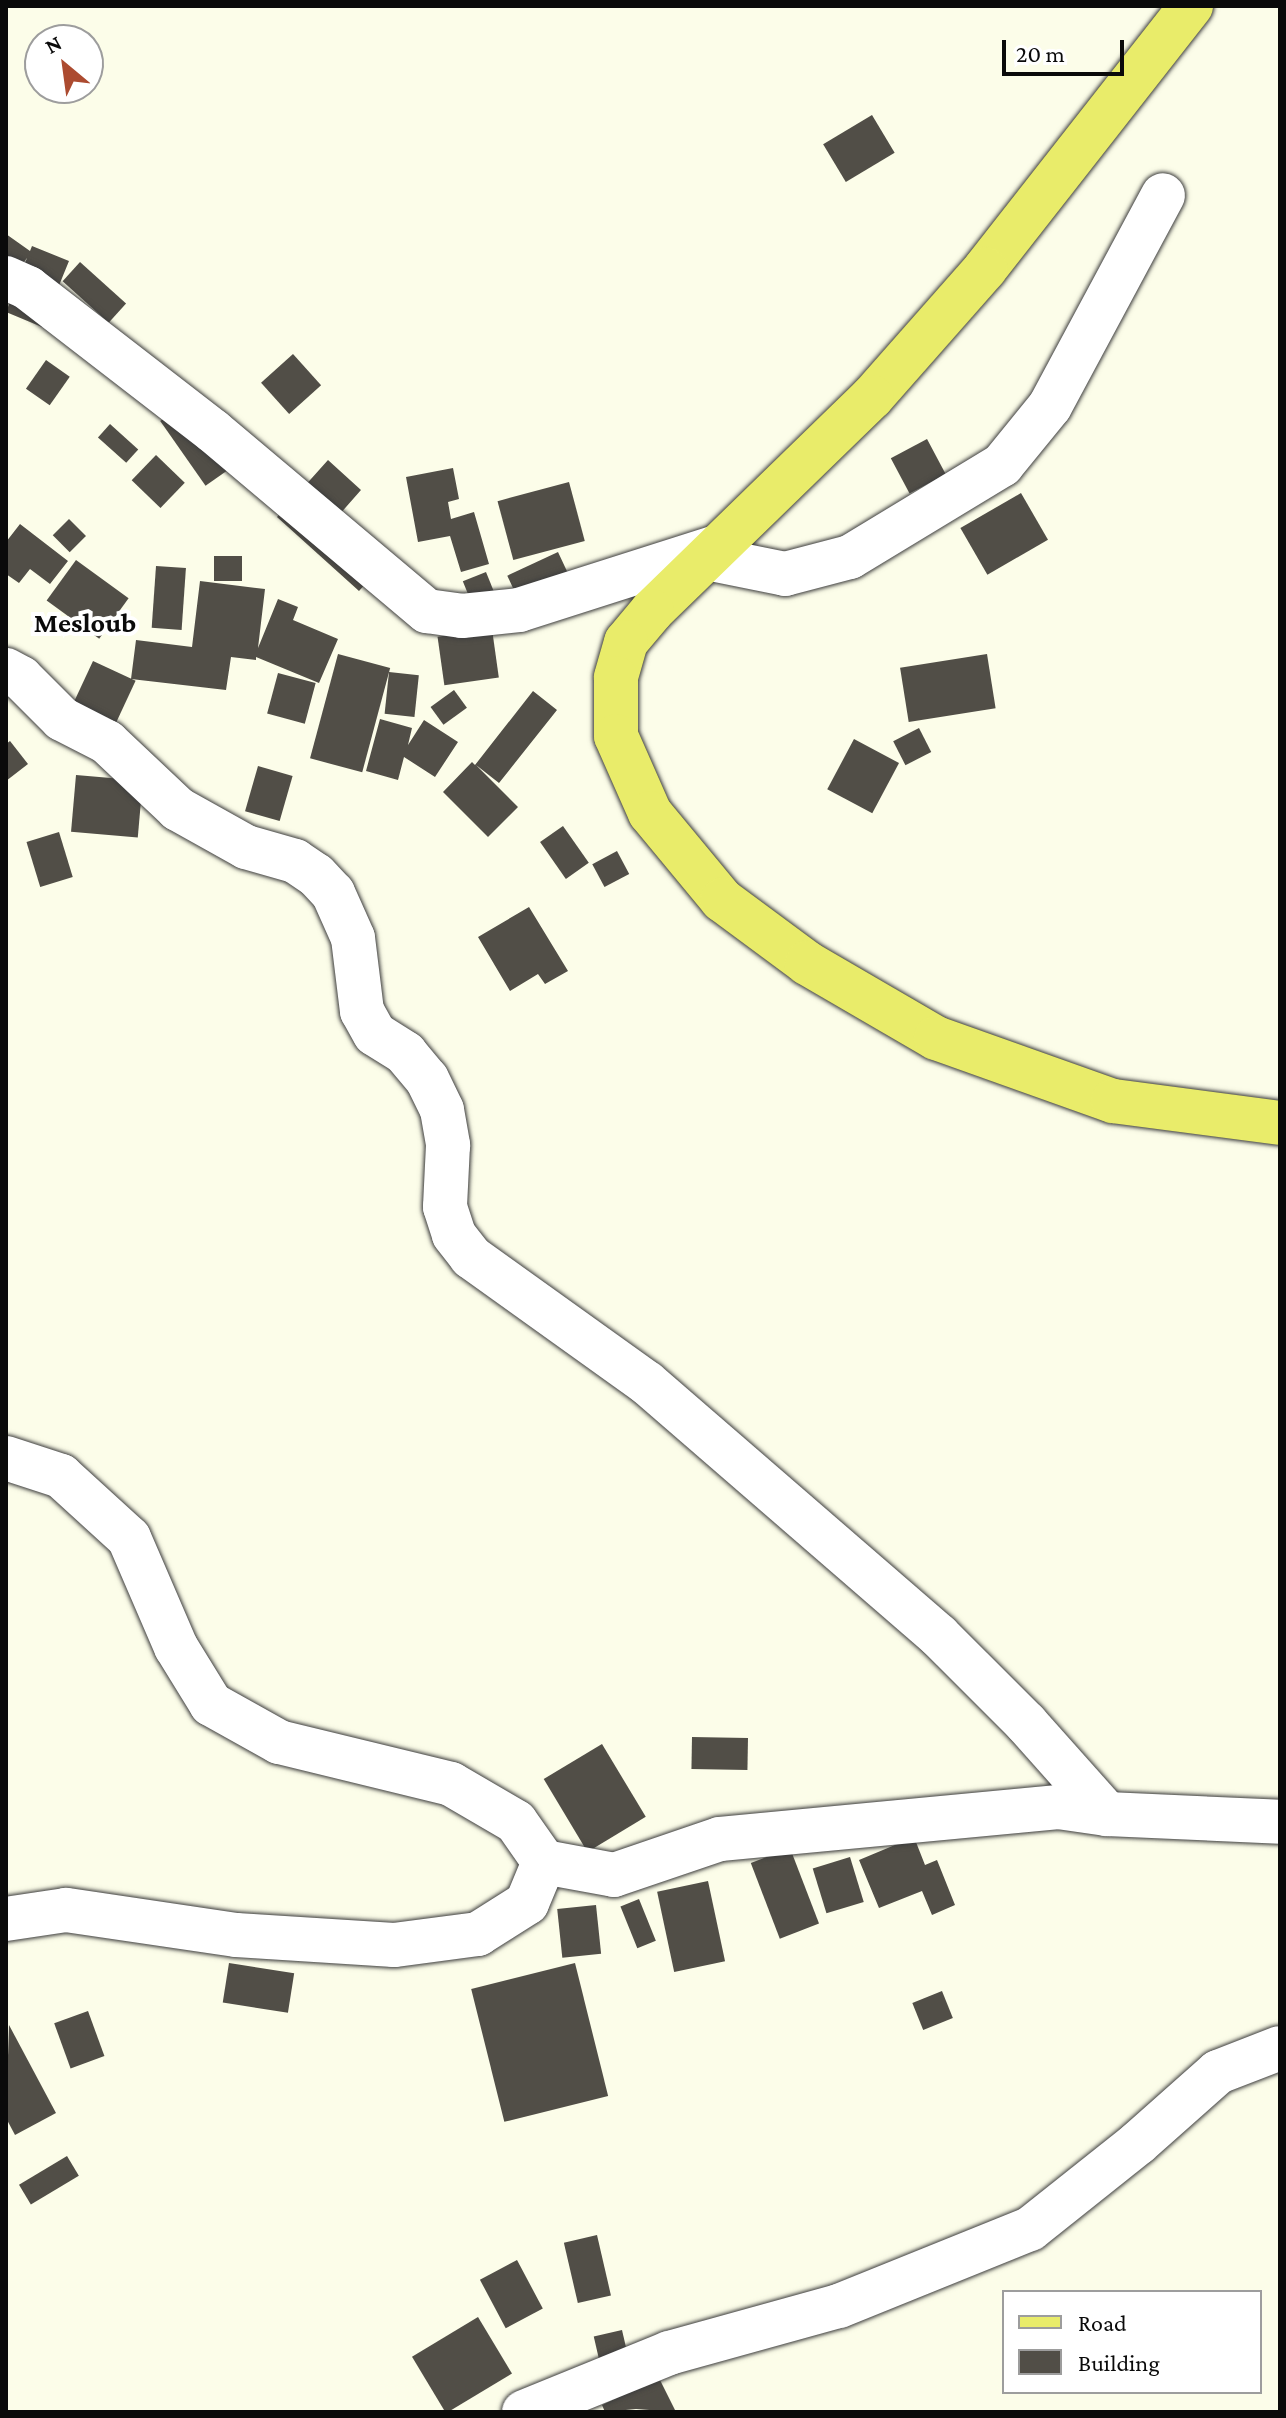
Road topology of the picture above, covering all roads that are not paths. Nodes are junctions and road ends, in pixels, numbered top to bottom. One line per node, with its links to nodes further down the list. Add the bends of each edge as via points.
1 (1191, 6): 4 (main road, via 944,316 872,397)
2 (1163, 195): 4 (street, via 1050,406 1002,465 850,557 785,574)
3 (6, 278): 4 (street, via 28,288 213,431 427,611 462,616 519,610)
4 (713, 552): 6 (main road, via 626,642 616,678 616,736 650,813 722,900 807,963 936,1038 1113,1101)
5 (6, 670): 8 (street, via 62,719 107,742 178,809 246,847 295,861 316,875 333,893 353,938 362,1011 375,1034 405,1053 427,1079 442,1110 448,1145 445,1207 454,1235 471,1257 647,1383 939,1636)
6 (1280, 1123)
7 (6, 1458): 10 (street, via 61,1476 129,1538 176,1647 211,1704 279,1742 451,1784 516,1822)
8 (1107, 1814): 9 (street); 10 (street, via 1058,1807 791,1830 720,1839 614,1875)
9 (1280, 1822)
10 (544, 1862): 11 (street, via 527,1903 478,1934 394,1945 236,1935 66,1910)
11 (6, 1919)
12 (1280, 2048): 13 (street, via 1218,2072 1030,2229 839,2306 669,2353)
13 (524, 2412)

